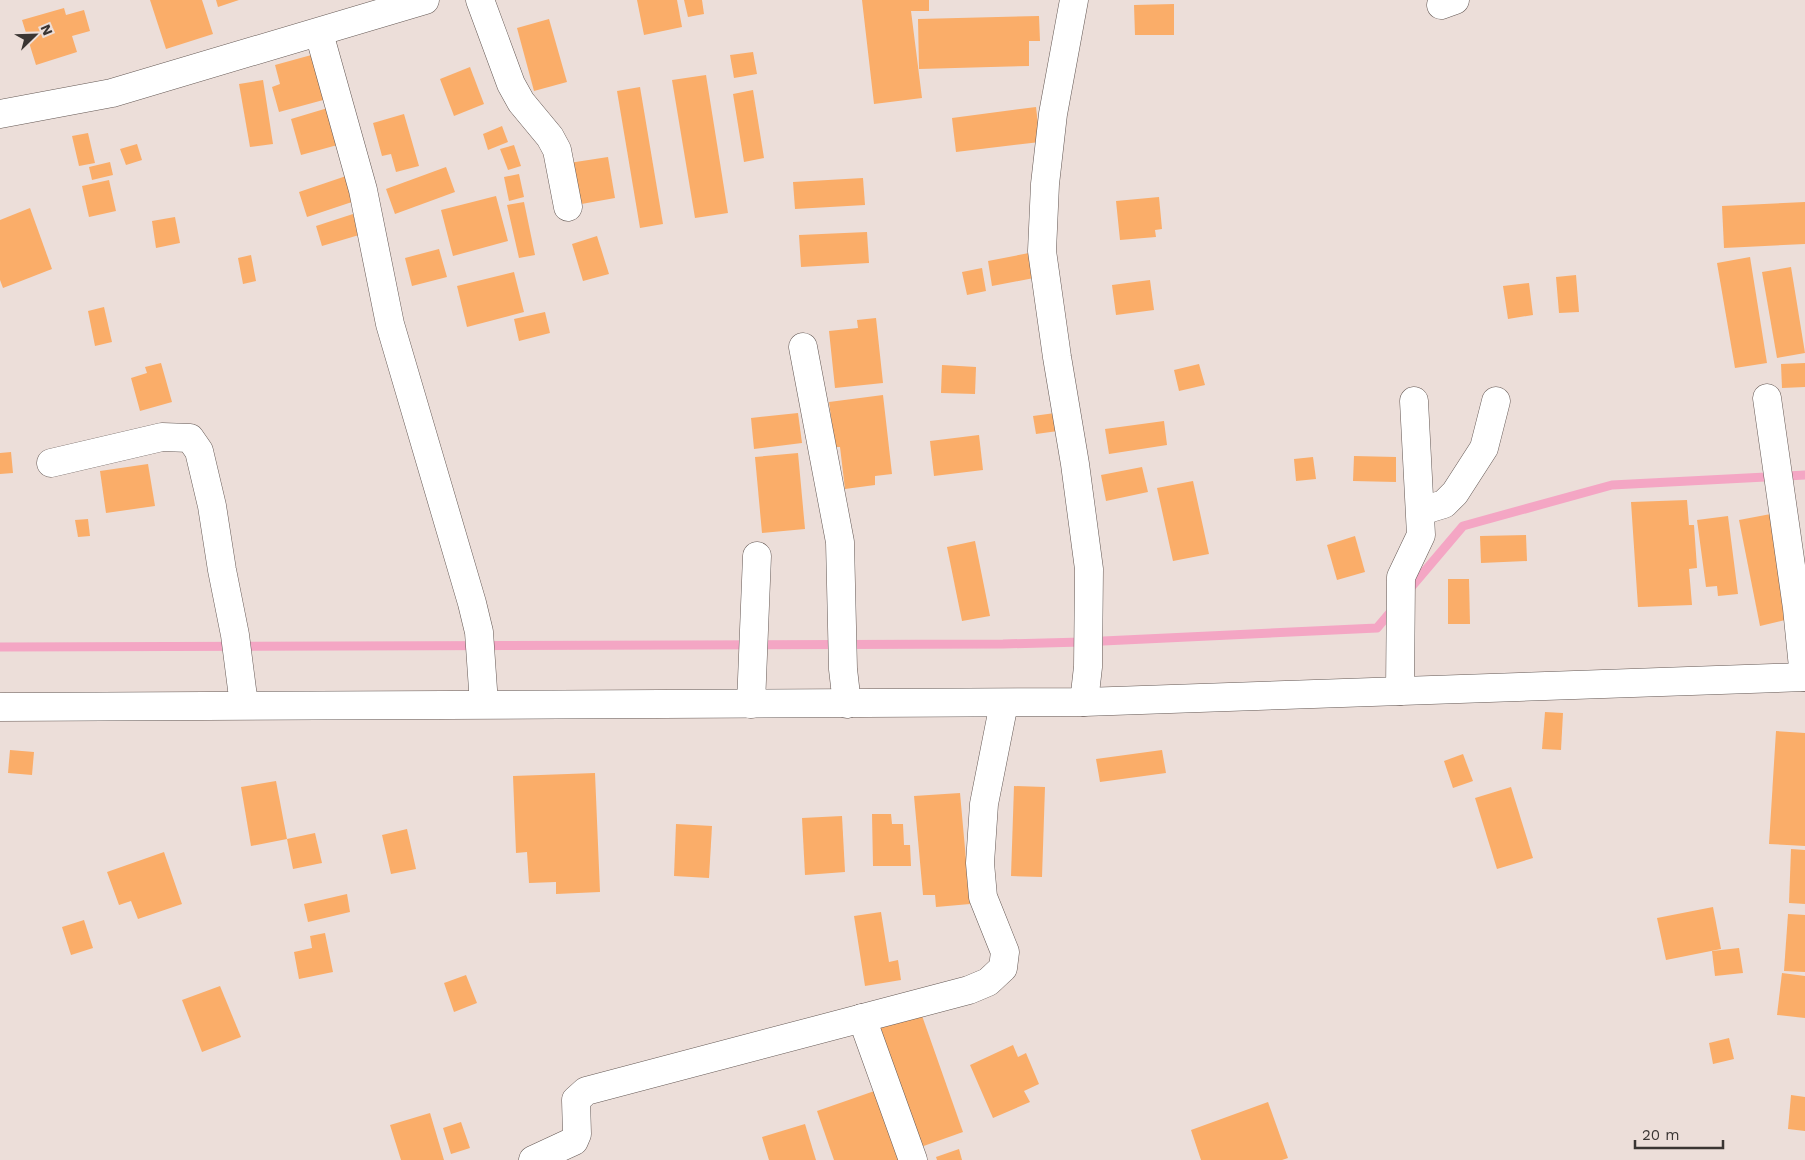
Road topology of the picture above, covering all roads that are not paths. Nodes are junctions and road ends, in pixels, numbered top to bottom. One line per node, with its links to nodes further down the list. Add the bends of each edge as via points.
1 (424, 0): 4 (street)
2 (480, 0): 7 (street, via 511,84 558,150)
3 (1074, 0): 18 (street, via 1049,149 1042,251 1089,569 1088,667)
4 (384, 6): 5 (street)
5 (319, 33): 6 (street, via 112,93); 17 (street, via 363,190 390,324 479,632)
6 (0, 114)
7 (568, 207)
8 (803, 347): 21 (street, via 840,542)
9 (1766, 398): 15 (street, via 1781,486)
10 (1414, 401): 13 (street)
11 (1496, 401): 13 (street, via 1484,448 1455,493 1444,504)
12 (51, 463): 22 (street, via 162,437 190,438 198,451 212,506 236,635)
13 (1421, 511): 16 (street, via 1421,535 1404,568 1400,603)
14 (757, 556): 20 (street)
15 (1804, 677): 16 (street)
16 (1400, 691): 18 (street)
17 (483, 695): 20 (street); 22 (street)
18 (1084, 702): 19 (street)
19 (1004, 703): 21 (street); 24 (street, via 984,804 980,863 983,896 1005,952 1003,968 988,982 969,990)
20 (751, 704): 21 (street)
21 (847, 704)
22 (244, 705): 23 (street)
23 (0, 707)
24 (862, 1018): 25 (street, via 586,1092 576,1100 577,1134 574,1141); 26 (street)
25 (533, 1160)
26 (913, 1160)

